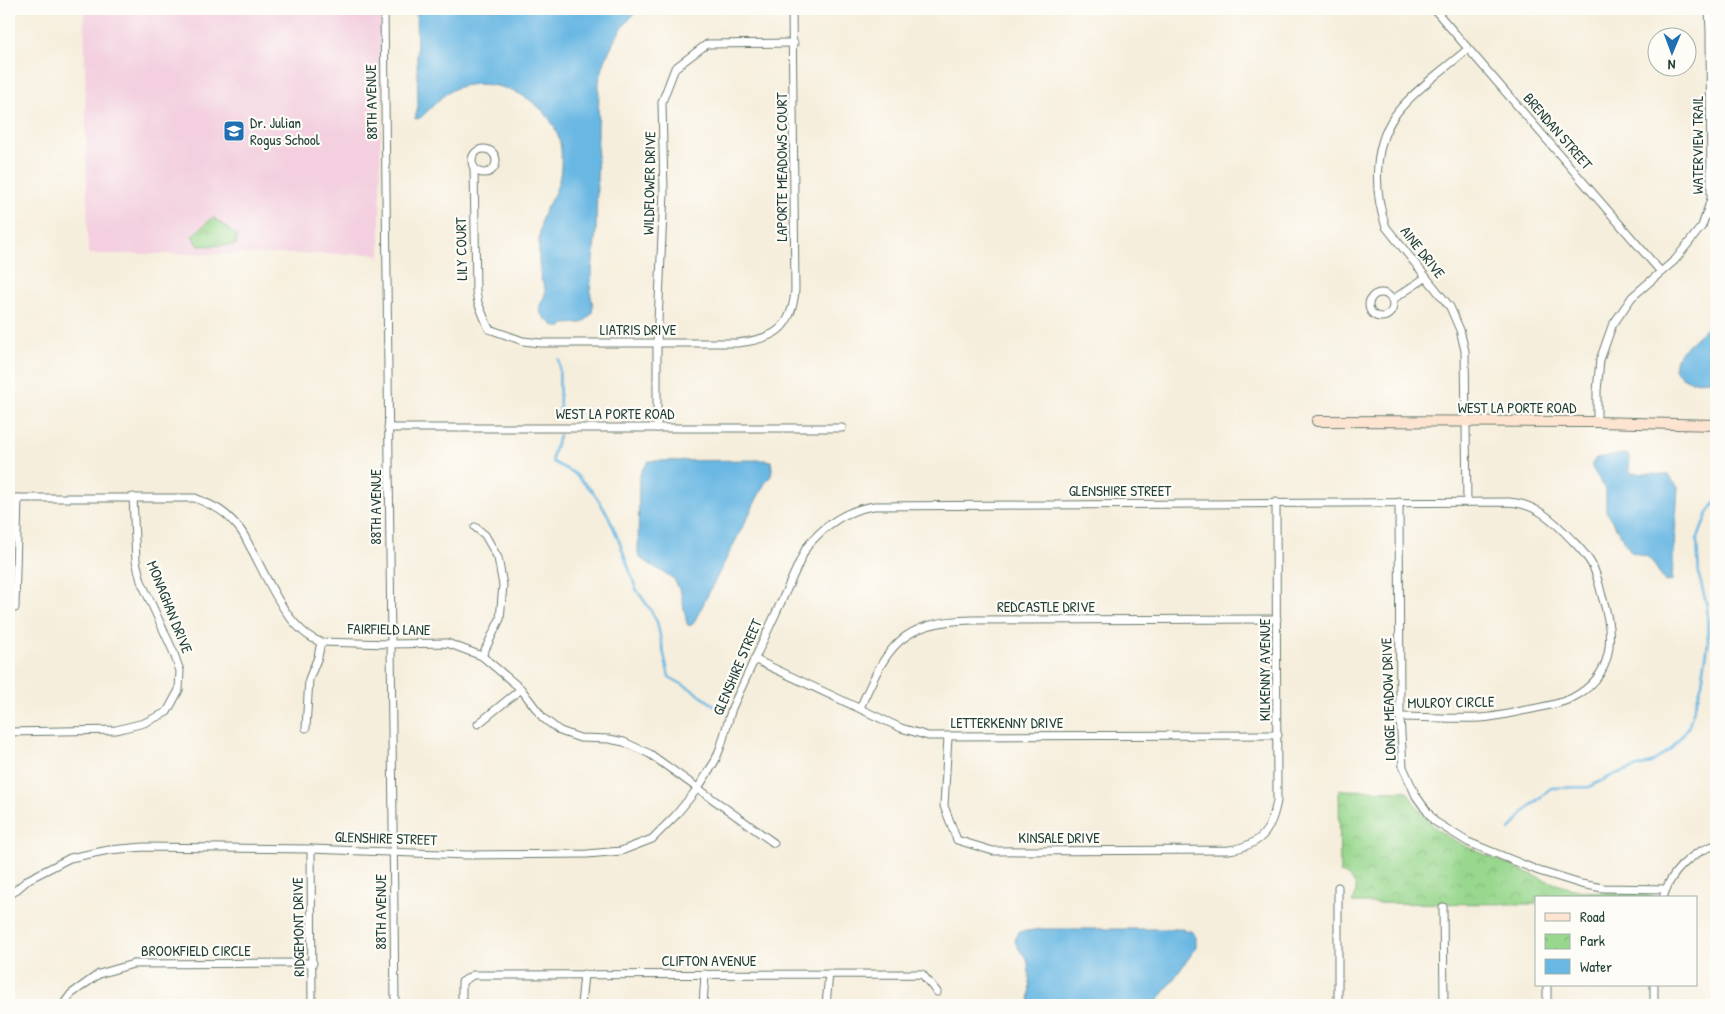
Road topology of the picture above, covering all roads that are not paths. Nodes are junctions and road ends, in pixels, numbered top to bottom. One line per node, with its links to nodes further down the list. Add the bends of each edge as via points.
1 (384, 9): 18 (street, 88TH AVENUE)
2 (792, 9): 5 (street, LAPORTE MEADOWS COURT)
3 (1434, 9): 6 (street, BRENDAN STREET)
4 (1709, 9): 8 (street, WATERVIEW TRAIL, via 1711,199 1702,226 1676,260)
5 (794, 43): 11 (street, LAPORTE MEADOWS COURT, via 795,290); 13 (street, WILDFLOWER DRIVE, via 707,44 675,68 662,102 664,192)
6 (1468, 49): 8 (street, BRENDAN STREET); 9 (street, AINE DRIVE, via 1400,110 1386,131 1380,150 1378,197 1381,212 1386,226)
7 (474, 167): 12 (street, LILY COURT, via 476,291)
8 (1661, 272): 16 (street, WATERVIEW TRAIL, via 1632,297 1612,326 1600,360)
9 (1425, 278): 10 (street); 15 (street, AINE DRIVE, via 1450,307 1460,330 1465,351)
10 (1392, 300)
11 (785, 324): 13 (street, LIATRIS DRIVE, via 770,337 755,341)
12 (489, 329): 13 (street, LIATRIS DRIVE, via 523,342)
13 (657, 343): 19 (street, WILDFLOWER DRIVE)
14 (1317, 421): 15 (street, WEST LA PORTE ROAD)
15 (1466, 422): 16 (street, WEST LA PORTE ROAD); 26 (street, AINE DRIVE)
16 (1597, 422): 17 (street, WEST LA PORTE ROAD)
17 (1716, 426)
18 (388, 428): 19 (street, WEST LA PORTE ROAD); 32 (street, 88TH AVENUE)
19 (657, 428): 20 (street, WEST LA PORTE ROAD)
20 (842, 428)
21 (133, 497): 23 (street, FAIRFIELD LANE); 31 (street, FAIRFIELD LANE, via 195,498 223,510 241,530 276,597 298,628); 40 (street, MONAGHAN DRIVE, via 136,561 141,581 180,672 179,690 167,712 116,730)
22 (9, 498): 23 (street, FAIRFIELD LANE)
23 (18, 498): 29 (street)
24 (1276, 502): 25 (street, GLENSHIRE STREET); 30 (street, KILKENNY AVENUE); 34 (street, GLENSHIRE STREET, via 882,505 860,508 834,520 806,548)
25 (1399, 502): 26 (street, GLENSHIRE STREET); 37 (street, LONGE MEADOW DRIVE)
26 (1467, 502): 27 (street, GLENSHIRE STREET)
27 (1509, 502): 37 (street, MULROY CIRCLE, via 1524,504 1549,517 1593,566 1609,617 1611,638 1603,668 1593,683 1573,698 1554,705 1481,718)
28 (474, 527): 33 (street, via 485,534 498,558 503,585 500,619)
29 (15, 608)
30 (1277, 619): 36 (street, REDCASTLE DRIVE, via 938,622 914,632 890,651 880,664); 41 (street, KILKENNY AVENUE)
31 (321, 642): 32 (street, FAIRFIELD LANE); 39 (street, via 309,679)
32 (390, 644): 33 (street, FAIRFIELD LANE, via 447,643); 48 (street, 88TH AVENUE)
33 (482, 656): 35 (street, FAIRFIELD LANE)
34 (754, 659): 36 (street, LETTERKENNY DRIVE); 43 (street, GLENSHIRE STREET, via 732,708 718,755)
35 (521, 688): 38 (street); 43 (street, FAIRFIELD LANE, via 543,718 560,731 580,738 624,742 650,754)
36 (860, 708): 42 (street, LETTERKENNY DRIVE, via 912,732)
37 (1400, 717): 50 (street, LONGE MEADOW DRIVE, via 1403,767 1416,796 1434,821 1468,842 1564,880 1602,888)
38 (478, 724)
39 (306, 728)
40 (9, 732)
41 (1278, 734): 42 (street, LETTERKENNY DRIVE); 44 (street, KILKENNY AVENUE, via 1277,801 1274,818)
42 (948, 736): 44 (street, KINSALE DRIVE, via 944,806 957,840 993,851 1229,850 1247,847)
43 (698, 788): 45 (street, FAIRFIELD LANE); 48 (street, GLENSHIRE STREET, via 652,839 621,851 466,855)
44 (1265, 834)
45 (774, 843)
46 (1716, 845): 50 (street, via 1690,858 1674,872)
47 (311, 849): 48 (street, GLENSHIRE STREET); 51 (street, GLENSHIRE STREET, via 144,847 109,850 70,858 29,879); 54 (street, RIDGEMONT DRIVE)
48 (394, 851): 63 (street, 88TH AVENUE)
49 (1338, 887): 68 (street)
50 (1666, 888): 52 (street)
51 (9, 896)
52 (1664, 896)
53 (1443, 907): 69 (street)
54 (313, 963): 61 (street, BROOKFIELD CIRCLE, via 133,964 99,974 71,994); 62 (street, RIDGEMONT DRIVE)
55 (584, 974): 56 (street, CLIFTON AVENUE); 64 (street, CLIFTON AVENUE, via 473,975 462,982); 65 (street)
56 (705, 974): 57 (street, CLIFTON AVENUE); 66 (street)
57 (829, 974): 60 (street, CLIFTON AVENUE, via 922,974); 67 (street)
58 (1547, 986): 70 (street)
59 (1654, 986): 71 (street)
60 (937, 992)
61 (62, 1005)
62 (312, 1005)
63 (395, 1005)
64 (462, 1005)
65 (581, 1005)
66 (703, 1005)
67 (826, 1005)
68 (1338, 1005)
69 (1444, 1005)
70 (1547, 1005)
71 (1654, 1005)

